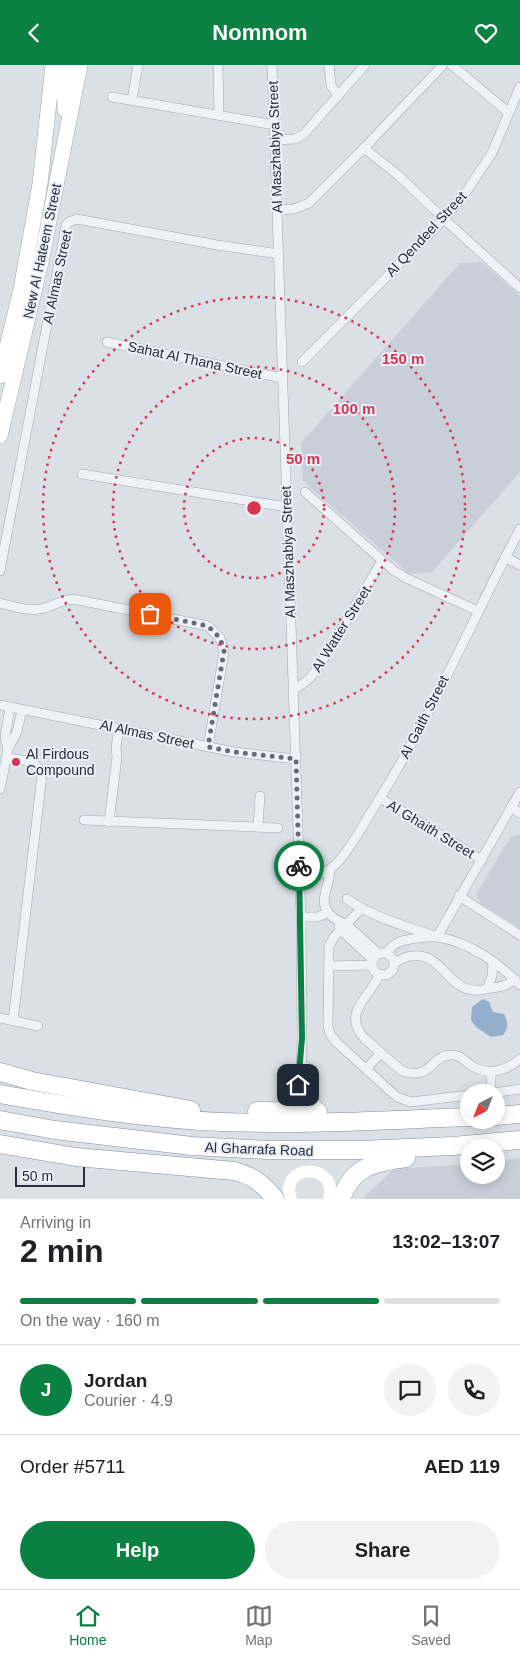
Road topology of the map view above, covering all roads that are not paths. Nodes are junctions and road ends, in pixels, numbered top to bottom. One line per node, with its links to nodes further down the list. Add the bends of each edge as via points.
1 (53, 65): 24 (main road, New Al Hateem Street, via 40,184)
2 (67, 65): 17 (main road, via 64,99)
3 (138, 65): 14 (street)
4 (218, 65): 16 (street)
5 (272, 65): 18 (street, Al Maszhabiya Street)
6 (329, 65): 12 (street, via 331,85)
7 (364, 65): 12 (street)
8 (443, 65): 20 (street)
9 (452, 65): 15 (street)
10 (80, 69): 17 (main road, New Al Hateem Street)
11 (520, 87): 15 (street, Al Qendeel Street)
12 (338, 95): 19 (street, via 300,137)
13 (112, 97): 14 (street)
14 (132, 100): 16 (street)
15 (509, 113): 22 (street, Al Qendeel Street, via 492,153)
16 (219, 115): 18 (street)
17 (68, 123): 31 (main road, New Al Hateem Street, via 41,262)
18 (275, 125): 19 (street, Al Maszhabiya Street)
19 (275, 139): 21 (street, Al Maszhabiya Street)
20 (364, 148): 21 (street, via 309,203 294,209); 22 (street, via 400,176)
21 (277, 210): 23 (street, Al Maszhabiya Street)
22 (444, 219): 25 (street); 28 (street, Al Qendeel Street)
23 (279, 254): 30 (street, Al Maszhabiya Street); 39 (street, Al Almas Street, via 77,219 66,225)
24 (21, 289): 27 (main road, via 9,311); 29 (main road, New Al Hateem Street)
25 (520, 289)
26 (107, 342): 30 (street, Sahat Al Thana Street)
27 (0, 343)
28 (302, 362)
29 (0, 376)
30 (282, 378): 34 (street, Al Maszhabiya Street)
31 (0, 436)
32 (82, 474): 34 (street)
33 (305, 493): 37 (street)
34 (287, 507): 42 (street, Al Maszhabiya Street)
35 (520, 529): 36 (street, Al Gaith Street)
36 (505, 557): 38 (street); 41 (street, Al Gaith Street)
37 (382, 561): 41 (street, via 406,578); 42 (street, Al Watter Street, via 320,665)
38 (520, 565)
39 (0, 571)
40 (0, 603): 47 (street, via 30,610 41,609 62,599 72,599 208,626 220,638 224,651)
41 (478, 611): 53 (street, Al Gaith Street, via 419,729)
42 (293, 691): 49 (street, Al Maszhabiya Street)
43 (0, 705): 44 (street, Al Almas Street)
44 (10, 707): 45 (street, Al Almas Street); 48 (street, via 5,737)
45 (22, 710): 46 (street, Al Almas Street); 48 (street, via 17,732)
46 (122, 729): 47 (street, Al Almas Street); 57 (street)
47 (208, 747): 49 (street, Al Almas Street)
48 (7, 753): 50 (street); 79 (street, via 34,763 42,775)
49 (296, 759): 62 (street, Al Maszhabiya Street)
50 (0, 789)
51 (520, 792): 54 (street)
52 (260, 796): 58 (street)
53 (380, 798): 60 (street, Al Ghaith Street); 61 (street, Al Gaith Street)
54 (511, 808): 55 (street); 60 (street)
55 (520, 813)
56 (84, 820): 57 (street)
57 (109, 821): 58 (street)
58 (258, 827): 59 (street)
59 (278, 828)
60 (482, 860): 63 (street)
61 (330, 869): 62 (street); 66 (street, via 324,901)
62 (300, 878): 67 (street, Al Maszhabiya Street)
63 (459, 896): 69 (street); 70 (street)
64 (347, 899): 65 (street)
65 (361, 909): 68 (street); 70 (street)
66 (328, 913): 67 (street); 68 (street)
67 (301, 917): 81 (street, Al Maszhabiya Street)
68 (342, 926): 71 (street); 74 (street, via 329,946)
69 (520, 935)
70 (437, 937): 71 (street, via 402,941 392,945); 72 (street, via 464,945)
71 (378, 958): 73 (street, via 391,957); 74 (street); 75 (street, via 375,971)
72 (493, 962): 76 (street); 77 (street)
73 (394, 963): 75 (street, via 390,972); 77 (street, via 413,955 427,957 465,989 476,992)
74 (329, 966): 84 (street, via 330,1034)
75 (380, 974): 82 (street, via 355,1016 360,1033)
76 (517, 982): 77 (street)
77 (487, 989)
78 (0, 1018): 79 (street)
79 (13, 1021): 80 (street)
80 (38, 1026)
81 (302, 1038): 93 (street, Al Maszhabiya Street, via 298,1085); 94 (street, Al Maszhabiya Street, via 306,1084 314,1103)
82 (381, 1053): 84 (street); 86 (street, via 396,1067 410,1074 425,1071 448,1055 460,1057 473,1067)
83 (520, 1059): 86 (street, via 510,1067)
84 (366, 1069): 92 (street, via 397,1097 407,1101)
85 (0, 1072): 93 (highway, via 32,1081 205,1112)
86 (491, 1072): 88 (street)
87 (0, 1082): 95 (highway)
88 (492, 1084)
89 (520, 1089): 90 (street)
90 (505, 1091)
91 (0, 1095): 95 (highway, Al Gharrafa Road)
92 (460, 1096)
93 (285, 1110): 94 (highway)
94 (323, 1112): 99 (highway, via 404,1115)
95 (110, 1113): 99 (highway, Al Gharrafa Road, via 230,1122)
96 (520, 1114): 97 (highway)
97 (505, 1115)
98 (460, 1117): 99 (highway, Al Gharrafa Road)
99 (421, 1119)
100 (0, 1121): 103 (highway, Al Gharrafa Road)
101 (520, 1140): 104 (highway, Al Gharrafa Road)
102 (0, 1144): 105 (highway)
103 (192, 1146): 104 (highway, Al Gharrafa Road, via 268,1151); 105 (highway)
104 (452, 1146): 109 (highway, via 419,1156 372,1164 357,1173)
105 (25, 1149): 106 (highway, via 244,1173 267,1189)
106 (275, 1199)
107 (291, 1199): 108 (main road, via 289,1193 293,1178 311,1171 319,1173 329,1184)
108 (329, 1199)
109 (341, 1199)

